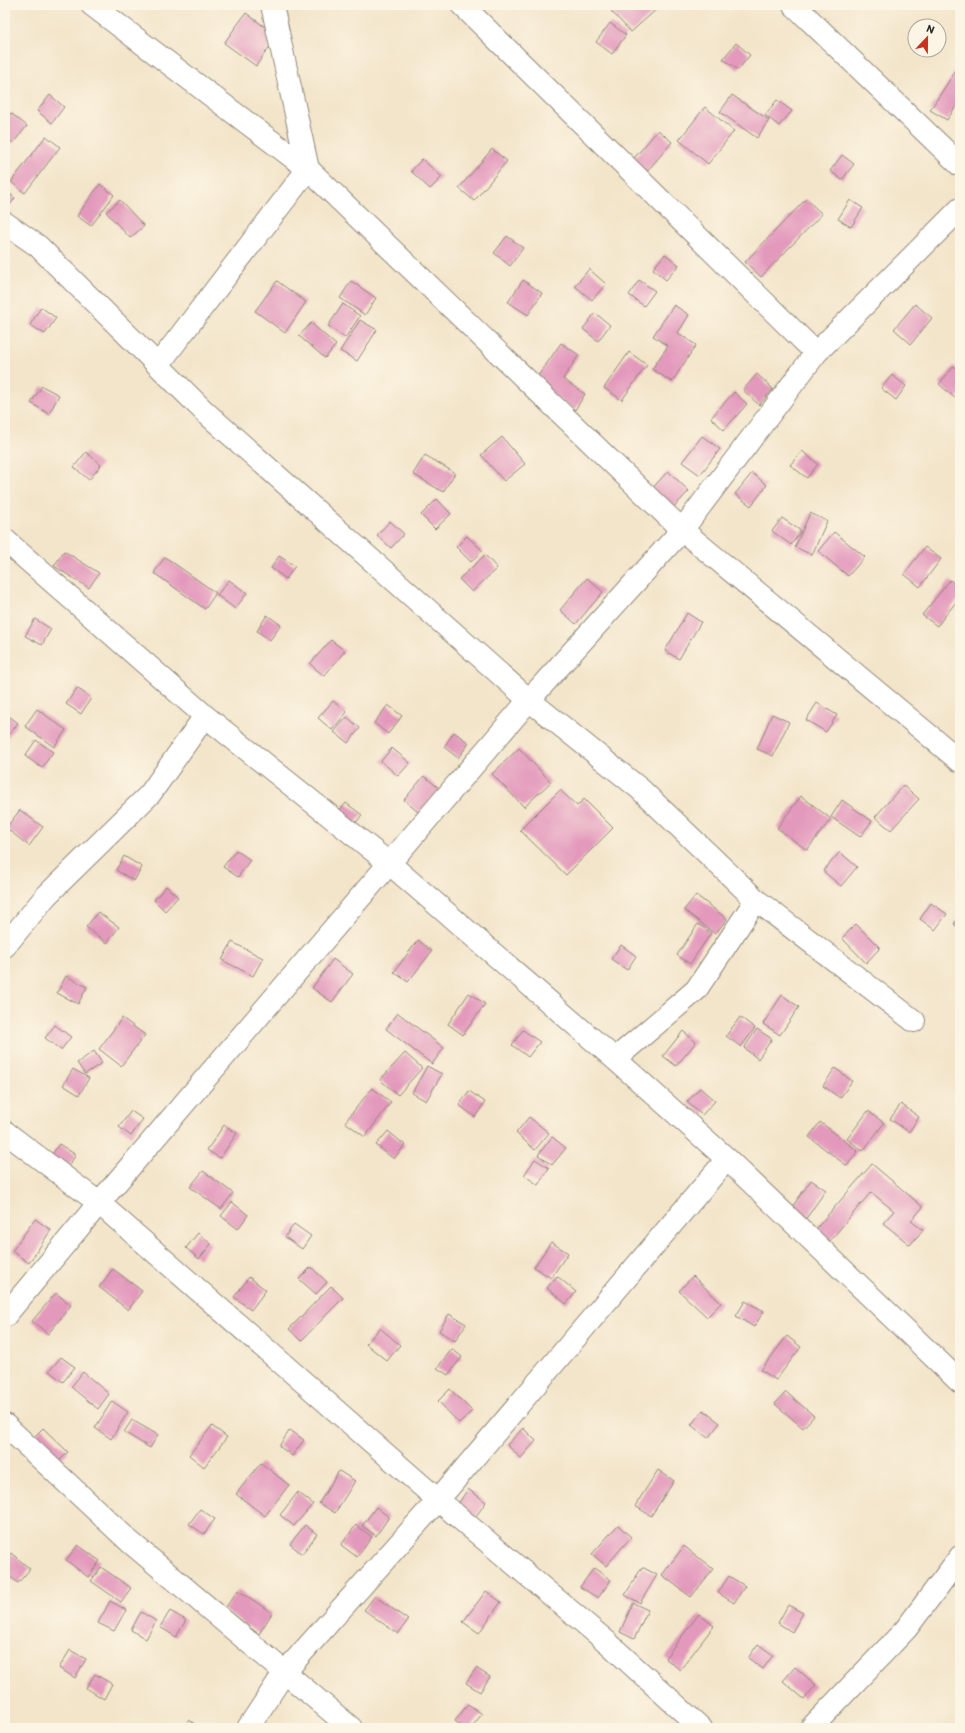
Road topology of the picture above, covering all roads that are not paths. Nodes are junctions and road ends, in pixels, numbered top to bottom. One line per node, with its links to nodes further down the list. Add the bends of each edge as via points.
1 (92, 5): 6 (street)
2 (272, 5): 6 (street)
3 (462, 5): 9 (street)
4 (794, 5): 5 (street)
5 (960, 165)
6 (308, 169): 10 (street); 11 (street)
7 (960, 209): 9 (street)
8 (5, 223): 10 (street, via 38,246)
9 (816, 353): 11 (street)
10 (158, 365): 13 (street, via 205,412)
11 (682, 530): 13 (street); 15 (street)
12 (5, 540): 14 (street)
13 (529, 700): 16 (street); 17 (street, via 640,789)
14 (205, 716): 16 (street); 18 (street, via 150,794 46,896)
15 (960, 761)
16 (390, 864): 20 (street); 23 (street)
17 (756, 900): 19 (street); 20 (street, via 696,990)
18 (5, 946)
19 (914, 1021)
20 (615, 1059): 22 (street)
21 (5, 1132): 23 (street)
22 (727, 1159): 25 (street); 27 (street)
23 (99, 1203): 24 (street); 27 (street)
24 (5, 1316)
25 (960, 1382)
26 (5, 1424): 29 (street, via 130,1542)
27 (438, 1500): 29 (street); 32 (street, via 607,1642)
28 (960, 1557): 33 (street, via 906,1630)
29 (284, 1673): 30 (street); 31 (street)
30 (248, 1728)
31 (351, 1728)
32 (701, 1728)
33 (811, 1728)

